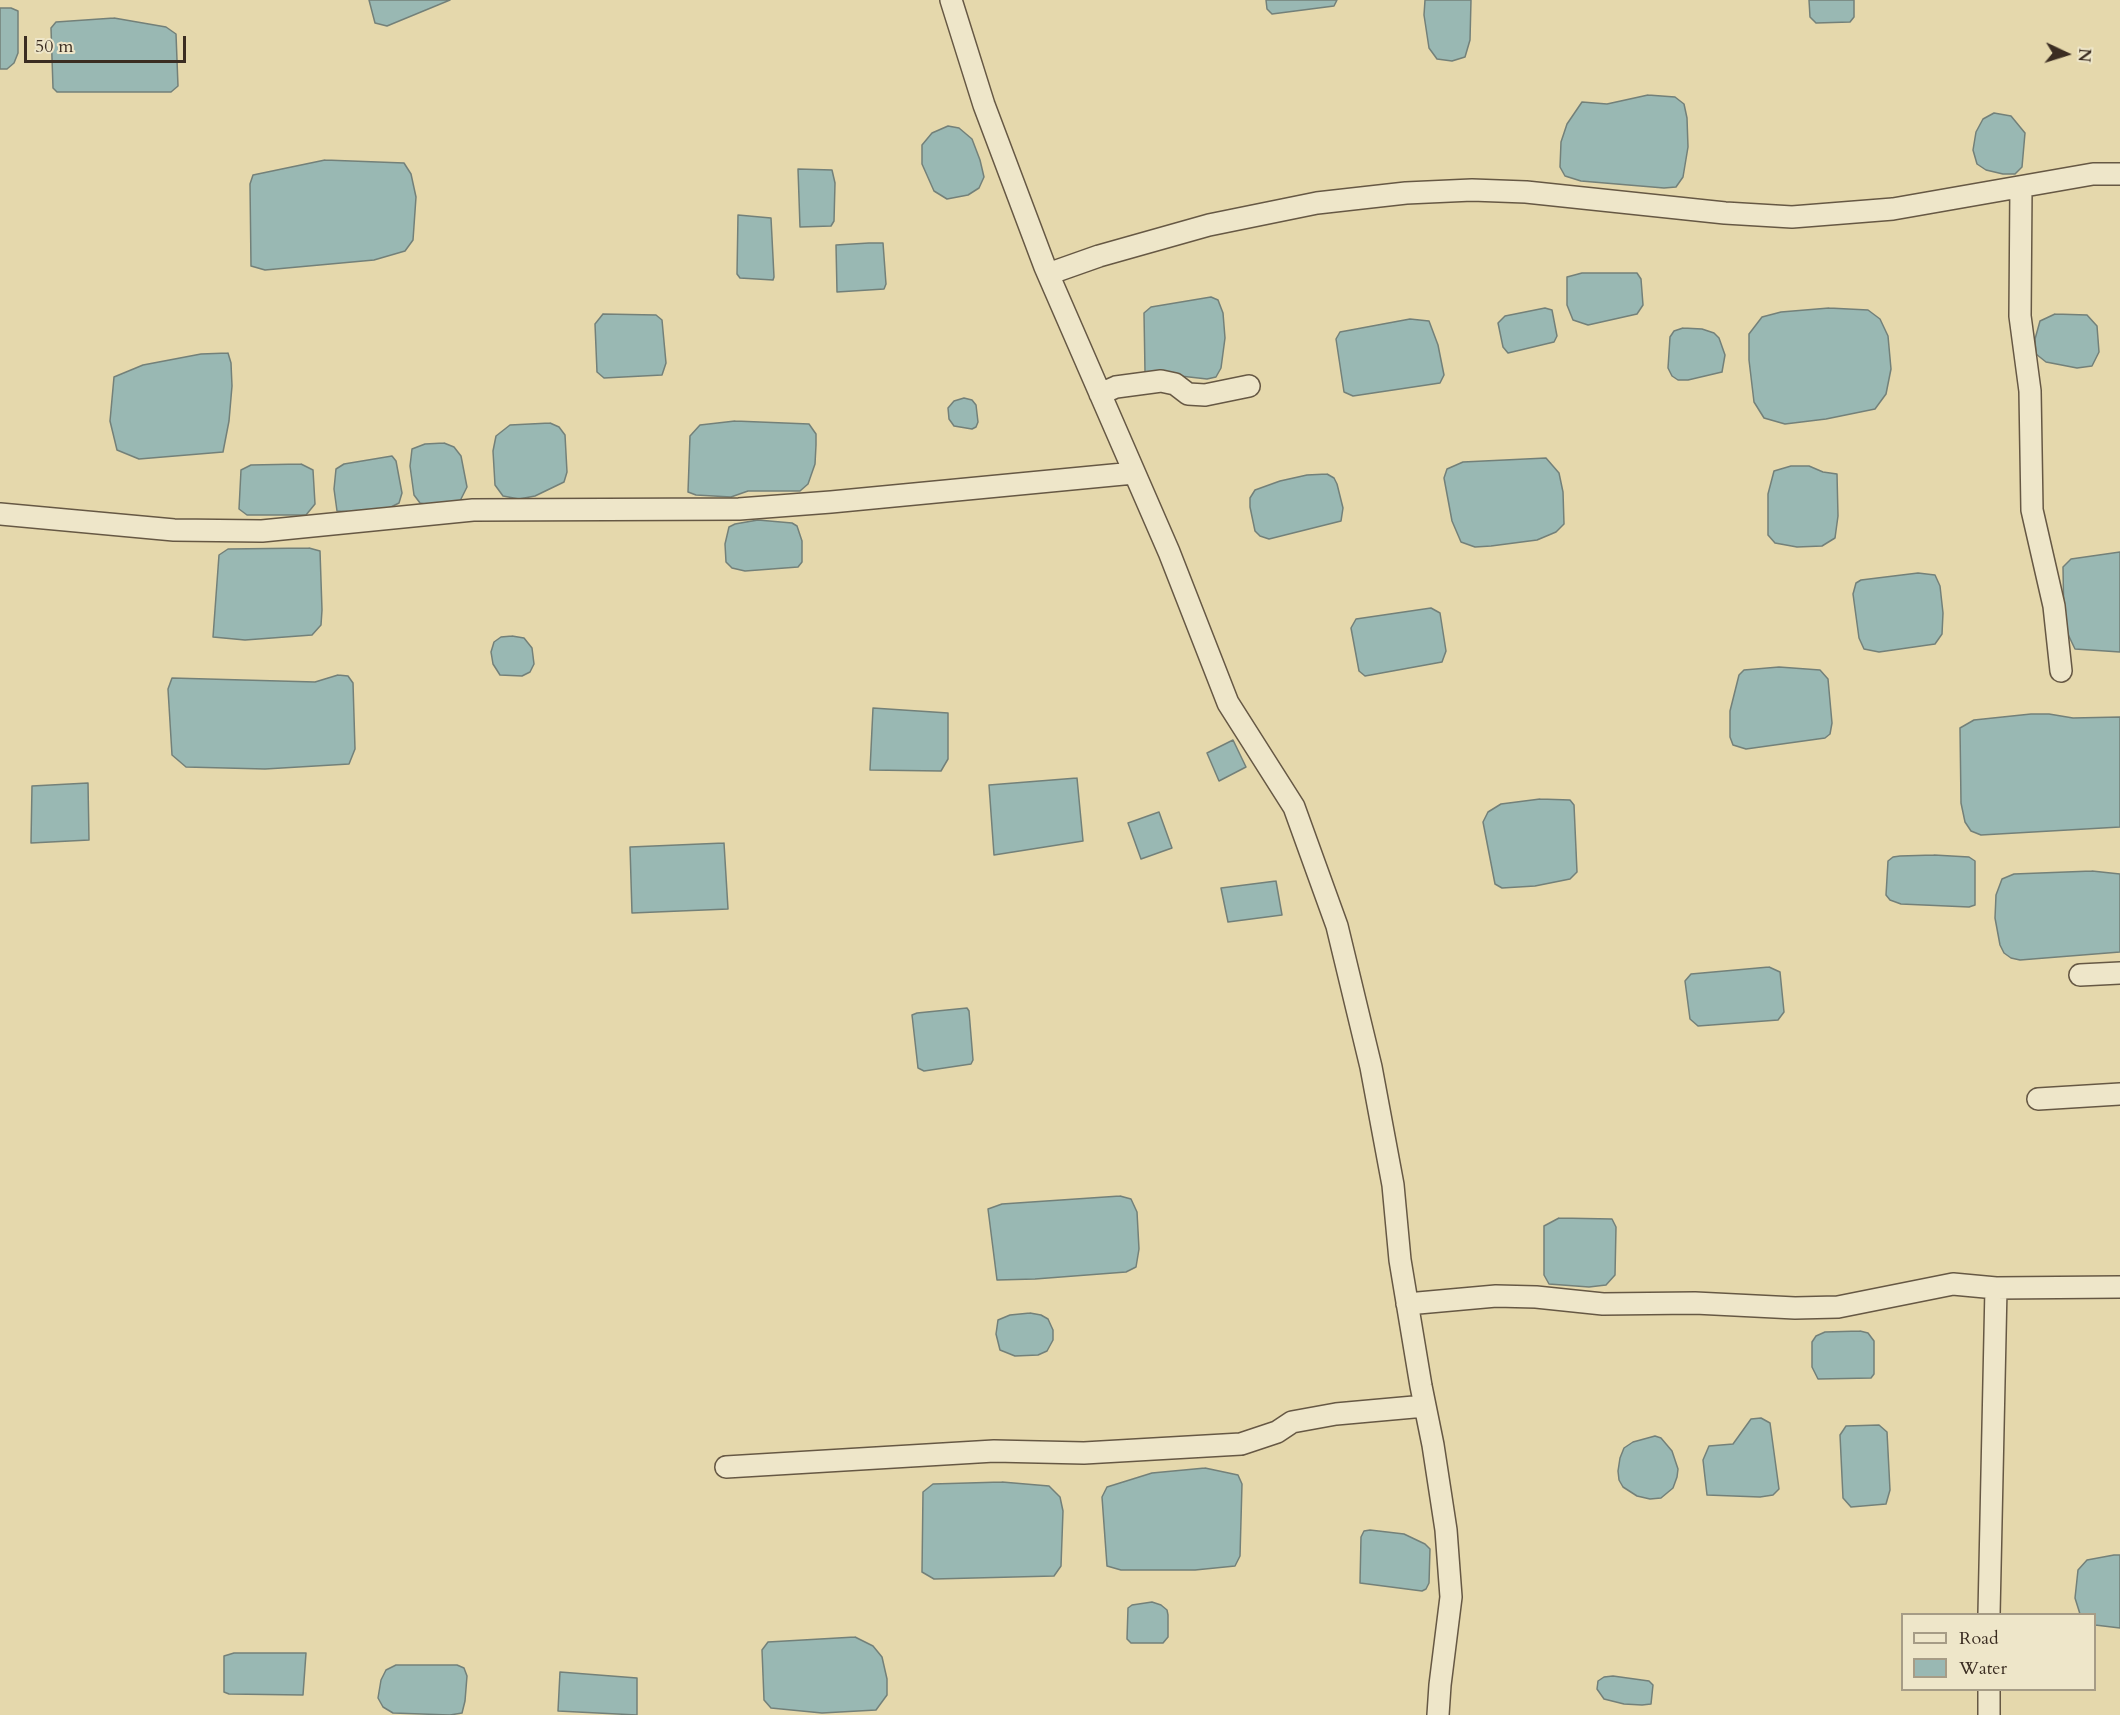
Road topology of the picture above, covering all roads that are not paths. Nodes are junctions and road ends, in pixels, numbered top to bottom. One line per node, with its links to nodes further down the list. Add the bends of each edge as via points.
1 (951, 0): 4 (street, via 984,105)
2 (2120, 174): 3 (street, via 2093,174)
3 (2021, 187): 4 (street, via 1893,209 1792,217 1526,192 1406,193 1317,203 1209,225); 9 (street, via 2020,316 2030,391 2032,510 2054,606)
4 (1048, 274): 6 (street)
5 (1249, 386): 6 (street, via 1205,395 1188,394 1175,384 1161,381 1116,387)
6 (1100, 394): 7 (street)
7 (1134, 473): 8 (street, via 750,508 473,510 262,531 174,530); 16 (street, via 1228,703 1294,807 1337,926 1371,1067 1393,1185)
8 (0, 514)
9 (2061, 671)
10 (2120, 974): 11 (street)
11 (2080, 975)
12 (2120, 1094): 13 (street)
13 (2038, 1099)
14 (2120, 1287): 15 (street)
15 (1996, 1288): 16 (street, via 1953,1284 1838,1307 1603,1304 1496,1296); 19 (street)
16 (1407, 1304): 17 (street)
17 (1425, 1406): 18 (street, via 1292,1422 1277,1432 1241,1444 1084,1453 972,1452); 21 (street, via 1446,1530 1451,1597)
18 (726, 1467)
19 (1989, 1613)
20 (1989, 1691): 22 (street)
21 (1438, 1715)
22 (1989, 1715)

